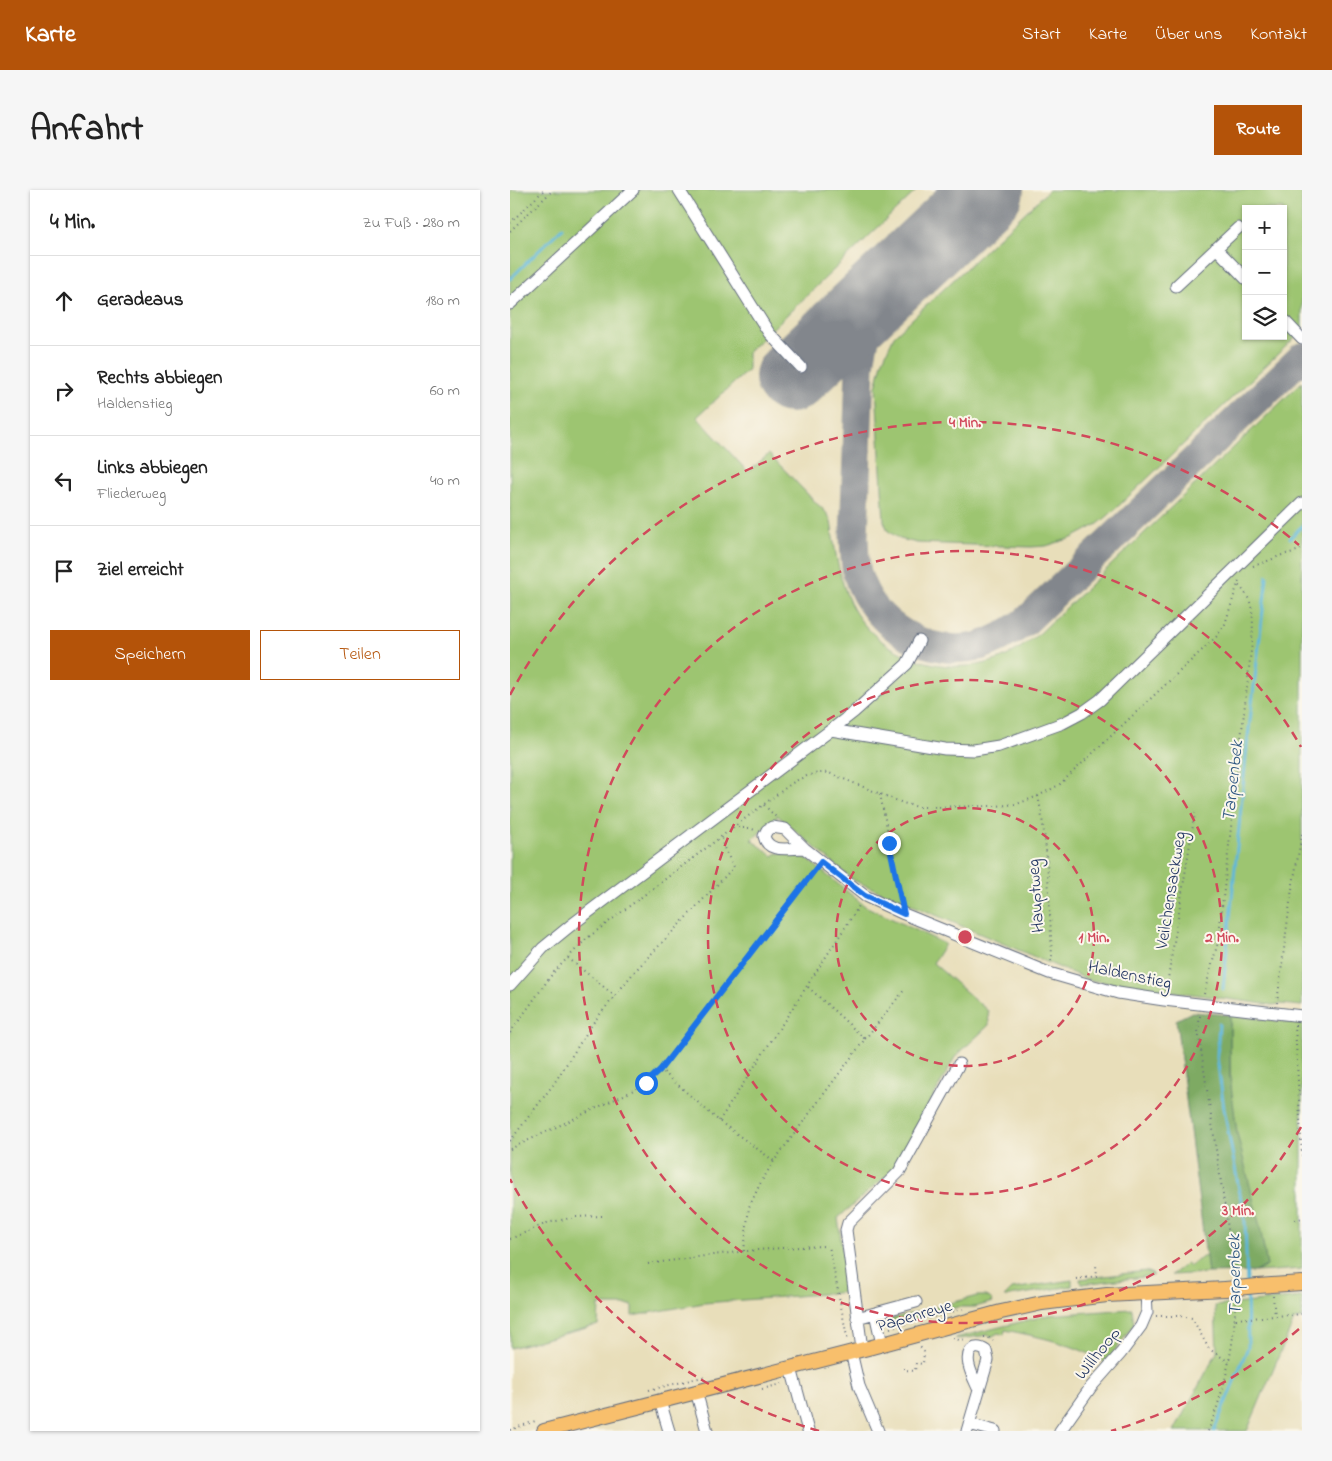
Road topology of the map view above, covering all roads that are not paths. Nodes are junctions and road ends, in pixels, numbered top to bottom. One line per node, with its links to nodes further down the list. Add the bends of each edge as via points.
1 (633, 190): 7 (street)
2 (679, 190): 10 (street, via 769,333)
3 (1238, 228): 4 (street)
4 (1216, 248): 5 (street); 6 (street)
5 (1242, 275)
6 (1176, 286)
7 (510, 304)
8 (1287, 323): 9 (street)
9 (1302, 339)
10 (802, 367)
11 (1302, 504): 13 (street, via 1100,700 1063,723 999,746 974,750 945,749)
12 (919, 641): 13 (street, via 907,664)
13 (831, 730): 15 (street, via 570,926 543,948)
14 (804, 848): 14 (street, Haldenstieg, via 785,829 772,827 764,836 765,842 776,848); 16 (street, Haldenstieg, via 865,896 1049,973 1118,993)
15 (510, 985)
16 (1298, 1015)
17 (959, 1064): 22 (street, via 898,1172 848,1223 846,1230)
18 (1302, 1283): 19 (main road, Papenreye, bridge)
19 (1146, 1292): 23 (main road, Papenreye, via 1042,1303); 36 (street, Willhoop, via 1147,1312 1141,1326)
20 (916, 1302): 21 (street)
21 (875, 1313): 22 (street); 23 (street)
22 (857, 1318): 24 (street)
23 (882, 1344): 24 (main road, Papenreye)
24 (856, 1351): 25 (main road, Papenreye); 34 (street, via 859,1386)
25 (791, 1368): 27 (main road, Papenreye); 33 (street)
26 (978, 1388): 29 (street)
27 (696, 1391): 28 (main road, Papenreye); 32 (street)
28 (660, 1401): 30 (main road, Papenreye); 31 (street)
29 (968, 1428): 35 (street)
30 (544, 1431)
31 (669, 1431)
32 (707, 1431)
33 (808, 1431)
34 (878, 1431)
35 (995, 1431)
36 (1060, 1431)

